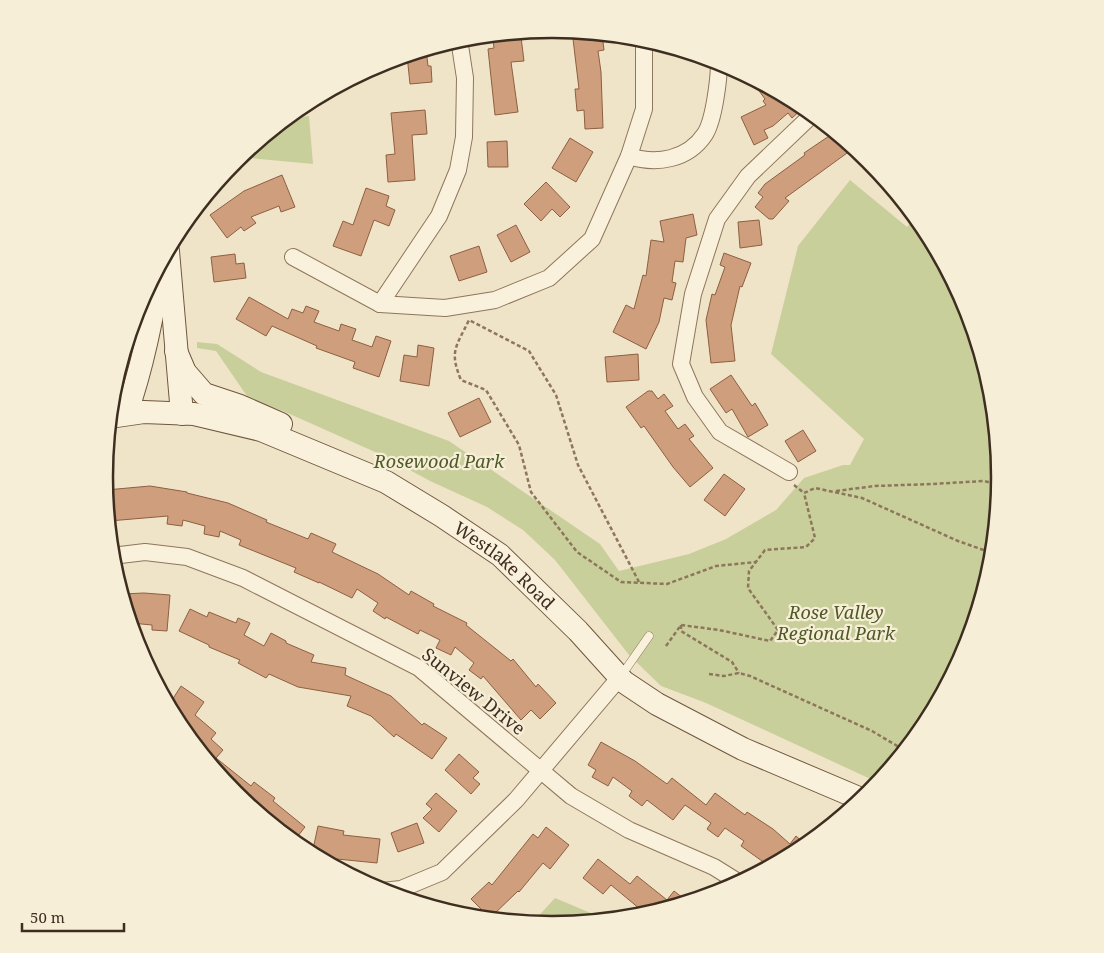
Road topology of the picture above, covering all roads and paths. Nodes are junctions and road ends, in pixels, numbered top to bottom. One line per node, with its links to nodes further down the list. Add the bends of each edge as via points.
1 (460, 47): 9 (street, via 466,78 464,137 458,170 439,216)
2 (644, 47): 5 (street, via 644,109)
3 (718, 70): 5 (street, via 716,97 706,133 696,145 672,160 640,160)
4 (807, 119): 14 (street, via 748,176 717,219 693,294 681,364 695,397 720,432)
5 (629, 156): 9 (street, via 592,239 549,278 495,300 445,308)
6 (293, 257): 9 (street)
7 (169, 262): 10 (street)
8 (158, 281): 12 (street, via 150,332 134,392)
9 (380, 304)
10 (176, 351): 11 (street); 13 (street, via 185,372 204,394 285,426)
11 (182, 414): 12 (street, Westlake Road, via 144,412); 13 (street, Westlake Road, via 261,430)
12 (118, 416)
13 (330, 459): 27 (street, Westlake Road, via 386,482 500,555)
14 (789, 472): 17 (path, via 792,483)
15 (991, 483): 16 (path, via 875,486)
16 (836, 492)
17 (804, 493): 18 (path, via 815,488 862,498); 20 (path, via 815,538 806,547 765,550)
18 (985, 550)
19 (120, 555): 29 (street, Sunview Drive, via 145,552 187,557 243,578 419,668)
20 (756, 562): 21 (path, via 716,566 666,584); 22 (path, via 749,571 748,588 778,630 770,641)
21 (639, 582): 21 (path, via 620,582 577,552 531,492 519,444 486,390 461,380 455,365 455,350 469,320 529,351 556,395 578,465)
22 (681, 625): 24 (path); 25 (path, via 681,631 732,662)
23 (649, 636): 27 (lane)
24 (666, 646)
25 (739, 673): 26 (path); 28 (path, via 872,731)
26 (709, 674)
27 (620, 677): 29 (street); 30 (street, Westlake Road, via 657,704 743,749)
28 (898, 746)
29 (541, 771): 31 (street, Sunview Drive, via 571,796 629,830); 32 (street, via 442,872)
30 (853, 796)
31 (730, 877)
32 (402, 889)

